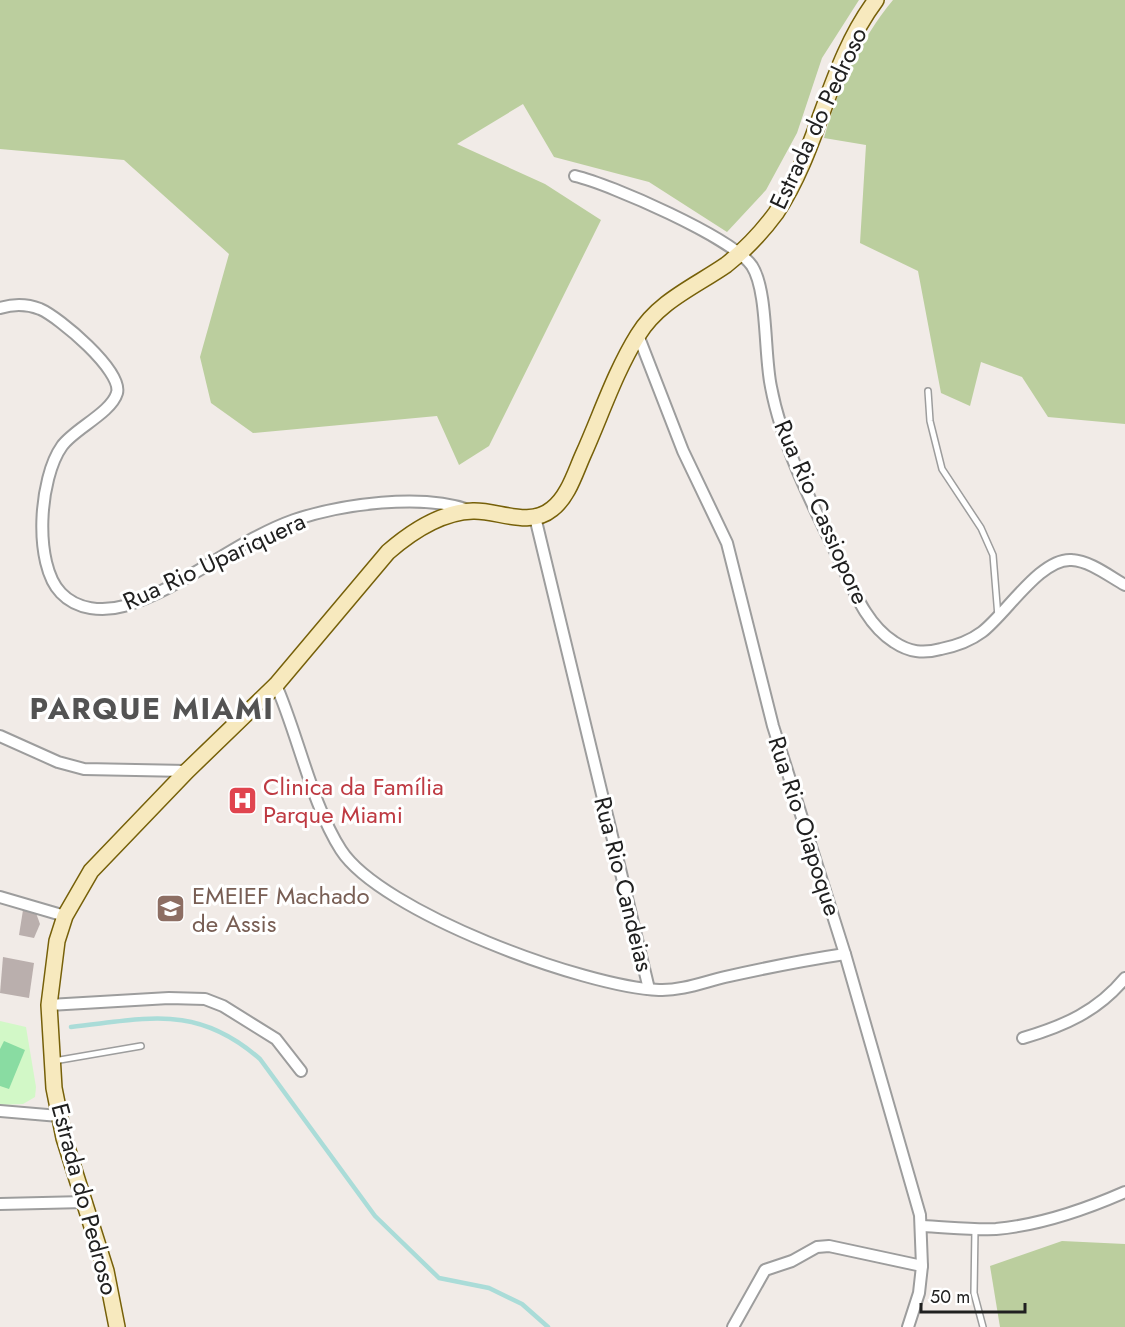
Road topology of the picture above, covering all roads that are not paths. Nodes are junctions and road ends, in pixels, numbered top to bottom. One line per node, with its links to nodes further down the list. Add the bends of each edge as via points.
1 (876, 0): 3 (main road, Estrada do Pedroso, via 843,57 790,189 766,225)
2 (575, 176): 3 (street, Rua Rio Cassiopore, via 622,190)
3 (740, 253): 5 (main road, Estrada do Pedroso, via 667,303); 10 (street, Rua Rio Cassiopore, via 752,266 760,286 770,385 783,431 826,532 868,616 891,641 922,652 968,641)
4 (0, 308): 7 (street, Rua Rio Upariquera, via 24,305 55,318 96,355 117,384 111,403 62,446 47,483 42,549 48,575 61,594 81,607 124,606 266,533 294,520 326,512 426,501)
5 (638, 335): 8 (main road, Estrada do Pedroso, via 568,489 553,509); 16 (street, Rua Rio Oiapoque, via 683,451 727,543 773,726)
6 (928, 391): 10 (lane, via 930,421 942,469 981,528 993,555)
7 (472, 511): 8 (main road, Estrada do Pedroso); 11 (main road, Estrada do Pedroso, via 423,527 388,552)
8 (535, 517): 18 (street, Rua Rio Candeias)
9 (1125, 585): 10 (street, Rua Rio Cassiopore, via 1087,564 1061,560 1040,573)
10 (998, 617)
11 (276, 685): 13 (main road, Estrada do Pedroso); 18 (street, Rua Rio Candeias, via 340,850 375,884 420,912 488,943 589,976)
12 (0, 736): 13 (street, via 84,769)
13 (187, 771): 15 (main road, Estrada do Pedroso, via 91,871)
14 (0, 897): 15 (street)
15 (65, 916): 19 (main road, Estrada do Pedroso, via 57,941)
16 (846, 954): 18 (street, via 672,989); 29 (street, Rua Rio Oiapoque)
17 (1125, 978): 20 (street, via 1083,1015)
18 (649, 989)
19 (49, 1005): 22 (main road, Estrada do Pedroso); 23 (street, via 206,999 276,1040)
20 (1023, 1038)
21 (141, 1046): 22 (lane)
22 (52, 1062): 25 (main road, Estrada do Pedroso)
23 (300, 1071)
24 (0, 1111): 25 (street)
25 (59, 1116): 27 (main road, Estrada do Pedroso)
26 (1125, 1192): 30 (street, via 1045,1220)
27 (85, 1202): 28 (street); 32 (main road, Estrada do Pedroso, via 106,1271)
28 (0, 1204)
29 (922, 1226): 30 (street); 31 (street, Rua Rio Oiapoque)
30 (975, 1229): 35 (lane, via 974,1293)
31 (922, 1266): 33 (street, via 846,1248 817,1247 792,1262 765,1270); 34 (street, Rua Rio Oiapoque)
32 (117, 1327)
33 (733, 1327)
34 (908, 1327)
35 (983, 1327)

